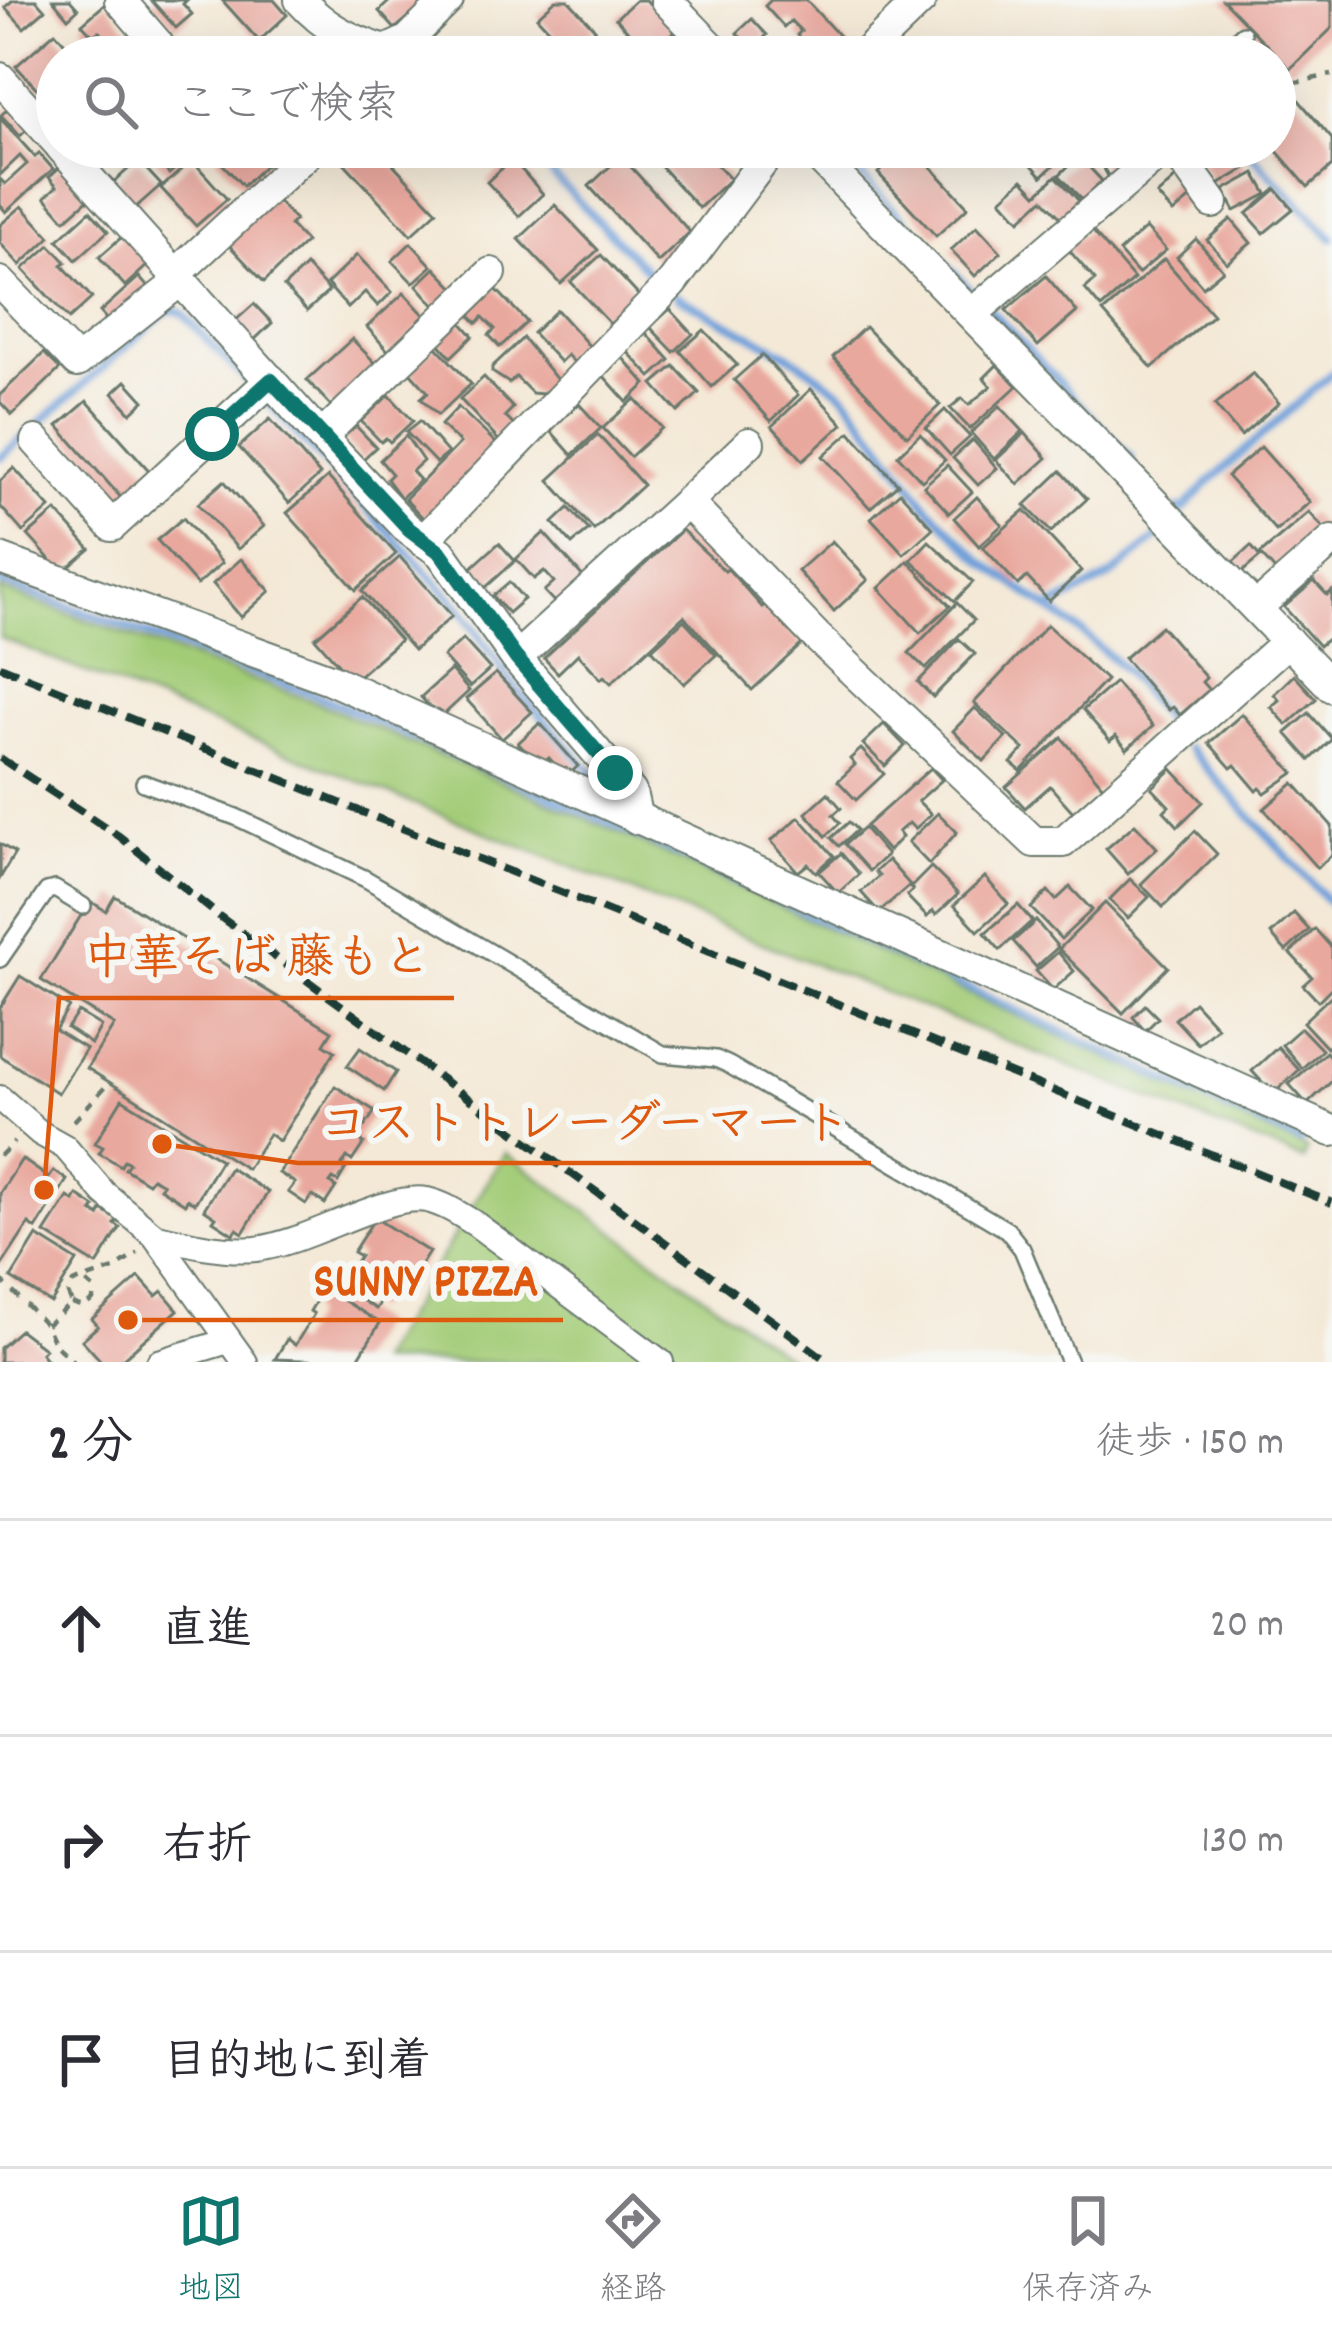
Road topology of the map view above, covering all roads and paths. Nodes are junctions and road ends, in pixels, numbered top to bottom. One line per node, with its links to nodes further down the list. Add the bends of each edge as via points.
1 (120, 0): 6 (street)
2 (300, 0): 7 (street)
3 (448, 0): 8 (street)
4 (666, 0): 9 (street)
5 (921, 0): 10 (street)
6 (151, 36)
7 (342, 36)
8 (411, 36)
9 (701, 36)
10 (884, 36)
11 (1332, 75): 13 (path)
12 (0, 78): 14 (street)
13 (1296, 82)
14 (36, 117)
15 (82, 168): 23 (street)
16 (292, 168): 23 (street)
17 (758, 168): 31 (street, via 672,284)
18 (832, 168): 25 (street)
19 (1145, 168): 25 (street)
20 (1186, 168): 21 (street)
21 (1213, 203)
22 (491, 273): 27 (street)
23 (178, 278): 24 (street, via 77,362); 26 (street)
24 (0, 282)
25 (981, 307): 34 (street)
26 (262, 389): 27 (street); 28 (street, via 112,526)
27 (321, 436): 31 (street)
28 (36, 442)
29 (749, 443): 30 (street)
30 (687, 502): 35 (street, via 1034,842 1063,842); 36 (street)
31 (423, 541): 36 (street, via 441,553)
32 (1332, 541): 34 (street)
33 (0, 559): 39 (street, via 330,679)
34 (1256, 608): 35 (street)
35 (1288, 641): 37 (street)
36 (516, 658): 39 (street, via 631,791)
37 (1332, 687)
38 (144, 783): 56 (lane, via 366,879 664,1054 729,1065 1007,1230)
39 (637, 819): 44 (street)
40 (83, 906): 41 (lane, via 47,891)
41 (0, 959)
42 (107, 1085): 45 (path)
43 (0, 1098): 45 (street)
44 (1332, 1131)
45 (60, 1144): 46 (street)
46 (154, 1235): 48 (path, via 114,1269); 51 (street); 55 (street, via 254,1249 299,1240 393,1201 425,1200 477,1225)
47 (0, 1279): 50 (path)
48 (79, 1280): 49 (path, via 68,1290); 49 (path, via 92,1286 93,1300)
49 (72, 1304): 50 (path)
50 (46, 1325): 52 (path)
51 (228, 1341): 53 (street); 54 (street)
52 (74, 1362)
53 (159, 1362)
54 (245, 1362)
55 (661, 1362)
56 (1070, 1362)

